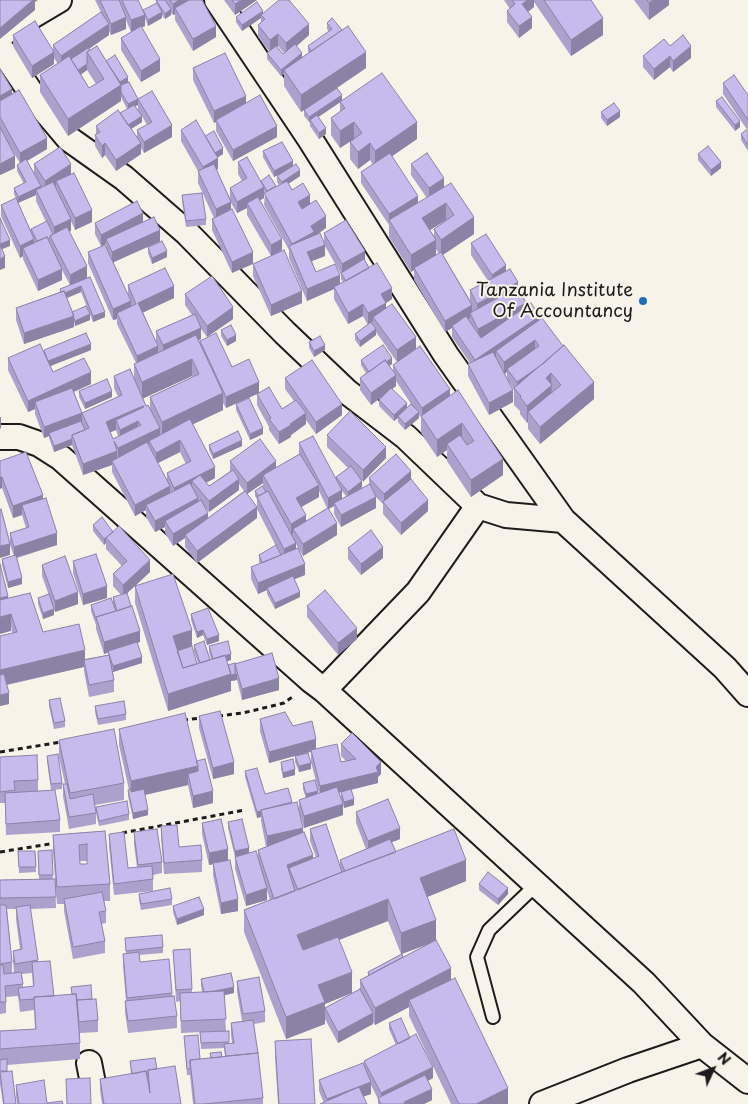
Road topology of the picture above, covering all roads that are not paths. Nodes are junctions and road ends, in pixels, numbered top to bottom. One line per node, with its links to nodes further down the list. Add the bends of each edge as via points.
1 (59, 0): 3 (street)
2 (218, 0): 7 (street, via 446,355)
3 (0, 35)
4 (0, 46): 6 (street, via 36,100 68,139 124,178 187,233 339,384 406,437)
5 (0, 437): 8 (street, via 19,437 62,458)
6 (478, 506): 7 (street, via 506,515); 8 (street, via 418,592)
7 (563, 520): 9 (street, via 725,668)
8 (318, 686): 10 (street)
9 (748, 694)
10 (536, 884): 11 (lane, via 489,930 477,957); 12 (street, via 644,983)
11 (493, 1017)
12 (702, 1046): 14 (street); 16 (street, via 628,1070)
13 (89, 1063): 15 (street)
14 (748, 1081)
15 (97, 1104)
16 (542, 1104)

